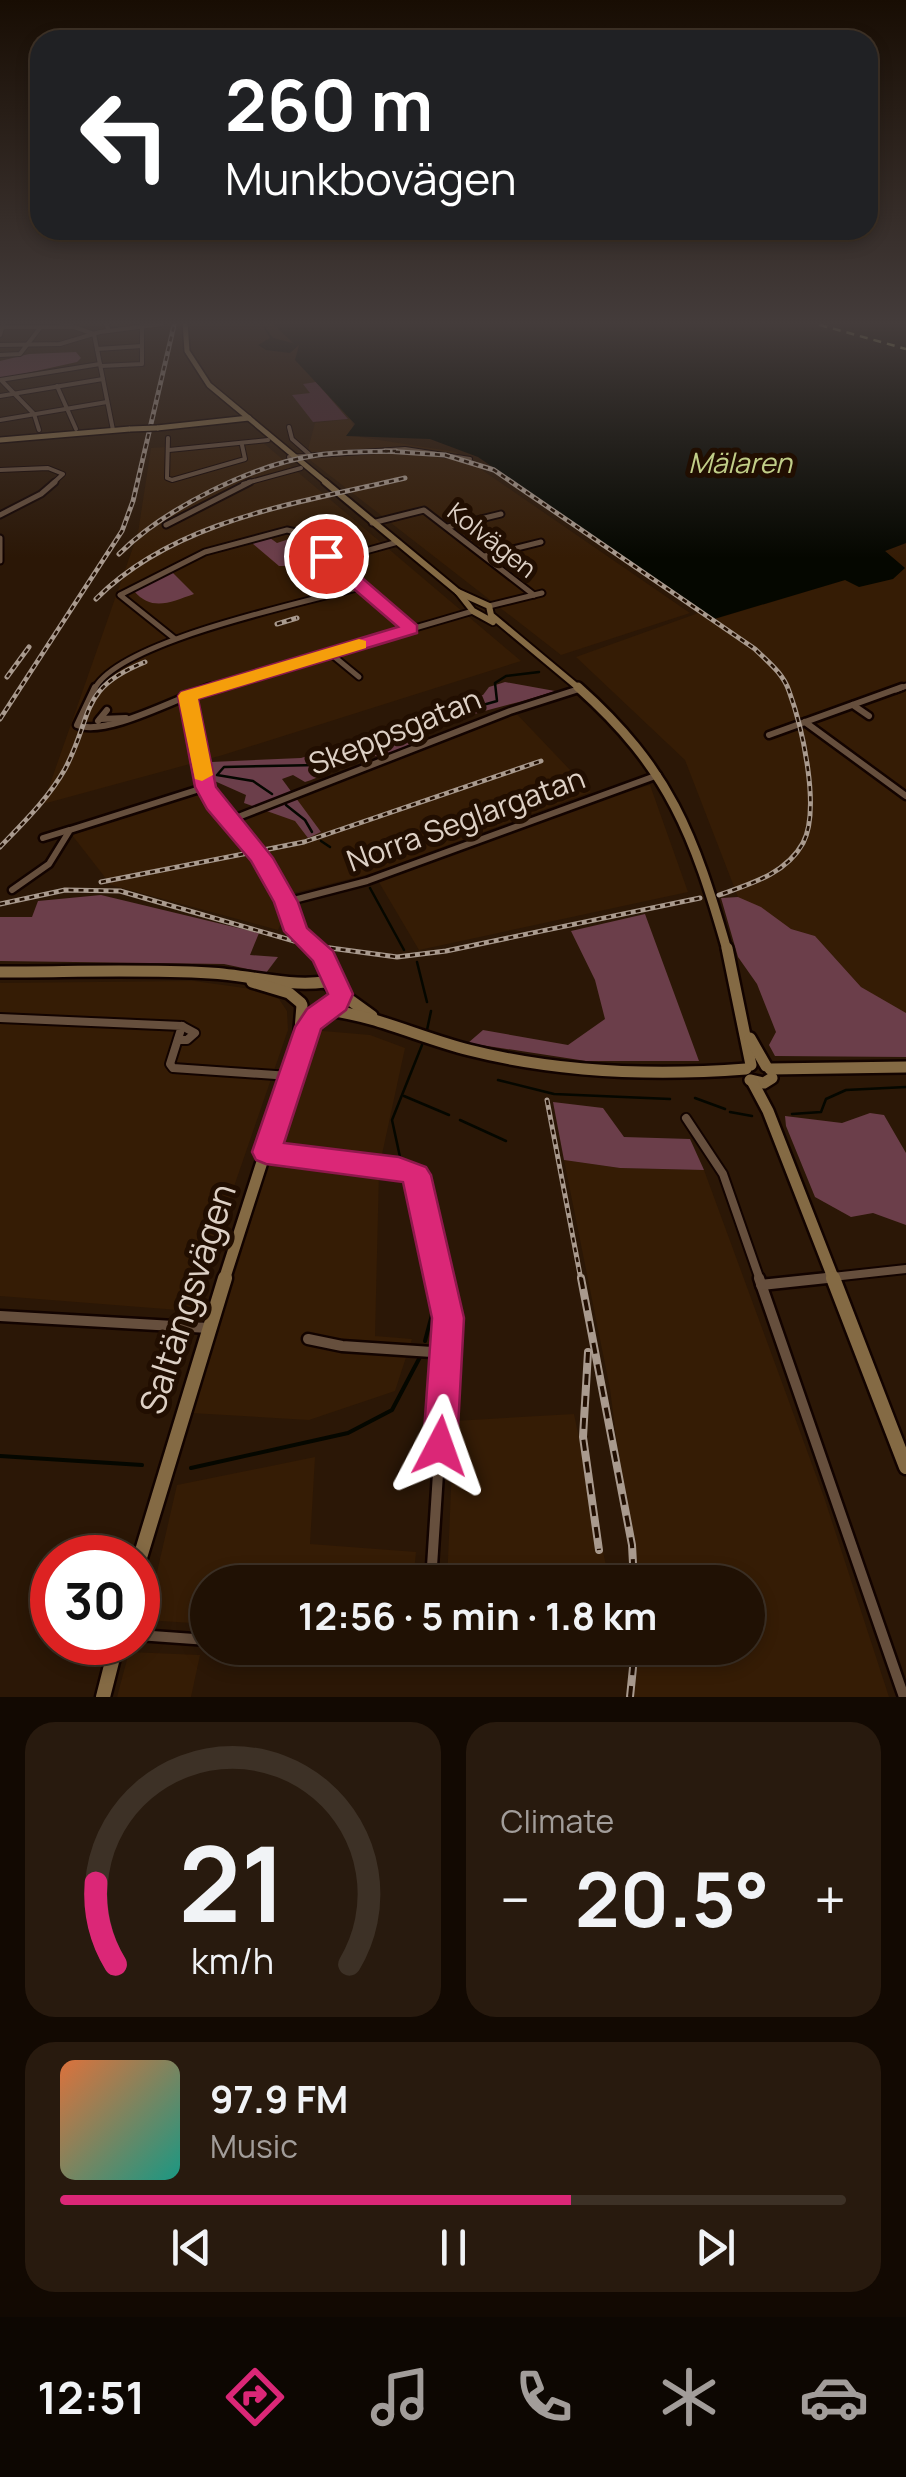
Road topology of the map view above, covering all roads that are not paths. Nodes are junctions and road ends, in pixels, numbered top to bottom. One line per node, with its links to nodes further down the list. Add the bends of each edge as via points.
1 (23, 400): 8 (street)
2 (64, 400): 6 (street)
3 (221, 400): 7 (main road)
4 (227, 400): 9 (street)
5 (108, 402): 6 (street); 17 (street)
6 (68, 407): 8 (street); 15 (street)
7 (232, 409): 9 (main road); 11 (main road, via 234,418)
8 (34, 414): 10 (street); 16 (street)
9 (246, 418): 11 (main road); 12 (main road); 20 (main road)
10 (0, 420)
11 (217, 423): 12 (main road); 14 (main road, bridge)
12 (252, 426): 20 (main road)
13 (289, 427): 23 (street)
14 (130, 428): 17 (street)
15 (76, 429)
16 (39, 430)
17 (113, 430): 19 (street)
18 (168, 438): 22 (street)
19 (0, 440)
20 (271, 440): 21 (street); 24 (main road)
21 (242, 444): 22 (street); 22 (street, via 245,459 172,480 166,478)
22 (169, 450)
23 (309, 454): 24 (street); 25 (street, via 405,450)
24 (292, 456): 26 (street)
25 (470, 459)
26 (304, 467): 30 (street); 31 (street, via 245,483)
27 (0, 470): 29 (street, via 48,468 63,474)
28 (501, 514): 32 (street)
29 (0, 516)
30 (373, 523): 32 (street, Kolvägen, via 424,510); 34 (main road)
31 (166, 525)
32 (446, 527): 36 (street, Kolvägen)
33 (0, 538): 38 (street)
34 (396, 540): 37 (street); 40 (main road)
35 (540, 542): 36 (street)
36 (484, 556): 40 (street, Kolvägen, via 538,594)
37 (331, 560): 39 (street); 42 (street, via 288,530 205,552 120,595)
38 (0, 561)
39 (360, 587): 41 (street); 42 (street)
40 (481, 609): 41 (street); 46 (main road)
41 (411, 629): 43 (street)
42 (176, 639): 54 (street, via 100,677 76,722)
43 (330, 653): 44 (street); 47 (street)
44 (359, 677)
45 (906, 686): 48 (street)
46 (579, 689): 56 (main road); 59 (street, Skeppsgatan)
47 (188, 696): 51 (street); 57 (street)
48 (852, 705): 50 (street); 53 (street)
49 (107, 710): 52 (street)
50 (868, 716)
51 (127, 718): 52 (street); 54 (street)
52 (100, 719): 54 (street)
53 (804, 722): 55 (street); 58 (street)
54 (95, 730)
55 (770, 735)
56 (659, 775): 63 (street, Norra Seglargatan, via 367,881); 73 (main road, via 690,837)
57 (206, 787): 59 (street); 60 (street)
58 (906, 796)
59 (228, 821): 63 (street, via 261,858)
60 (70, 830): 61 (street); 62 (street, via 49,864)
61 (43, 838)
62 (12, 890)
63 (286, 902): 64 (street, via 296,931)
64 (327, 964): 67 (street); 68 (street)
65 (0, 972): 66 (main road)
66 (215, 973): 67 (main road); 69 (main road, via 288,993)
67 (312, 984): 68 (main road, via 329,983); 69 (main road, via 301,991)
68 (340, 992): 70 (main road, via 337,1004); 72 (main road)
69 (302, 1004): 70 (main road); 74 (street, Saltängsvägen)
70 (325, 1010): 72 (main road); 74 (main road, Saltängsvägen, via 311,1022)
71 (0, 1018): 78 (street, via 182,1026 170,1064 180,1072)
72 (383, 1022): 76 (main road, via 520,1062)
73 (747, 1033): 76 (main road); 77 (main road)
74 (298, 1053): 78 (street, Saltängsvägen)
75 (906, 1066): 77 (main road)
76 (749, 1073): 77 (main road); 77 (street); 79 (main road)
77 (769, 1074): 79 (main road)
78 (291, 1076): 81 (street, Saltängsvägen)
79 (768, 1111): 83 (main road)
80 (686, 1118): 84 (street, via 723,1174)
81 (266, 1152): 86 (street, Saltängsvägen); 88 (street, via 416,1175 448,1318)
82 (906, 1269): 83 (street)
83 (832, 1277): 84 (street); 89 (main road)
84 (761, 1284): 96 (street)
85 (0, 1316): 86 (street)
86 (210, 1328): 90 (main road, Saltängsvägen)
87 (308, 1339): 88 (street)
88 (446, 1353): 91 (street)
89 (906, 1467)
90 (147, 1535)
91 (432, 1565)
92 (160, 1637): 93 (street)
93 (190, 1639)
94 (111, 1665): 95 (main road)
95 (103, 1697)
96 (904, 1697)

